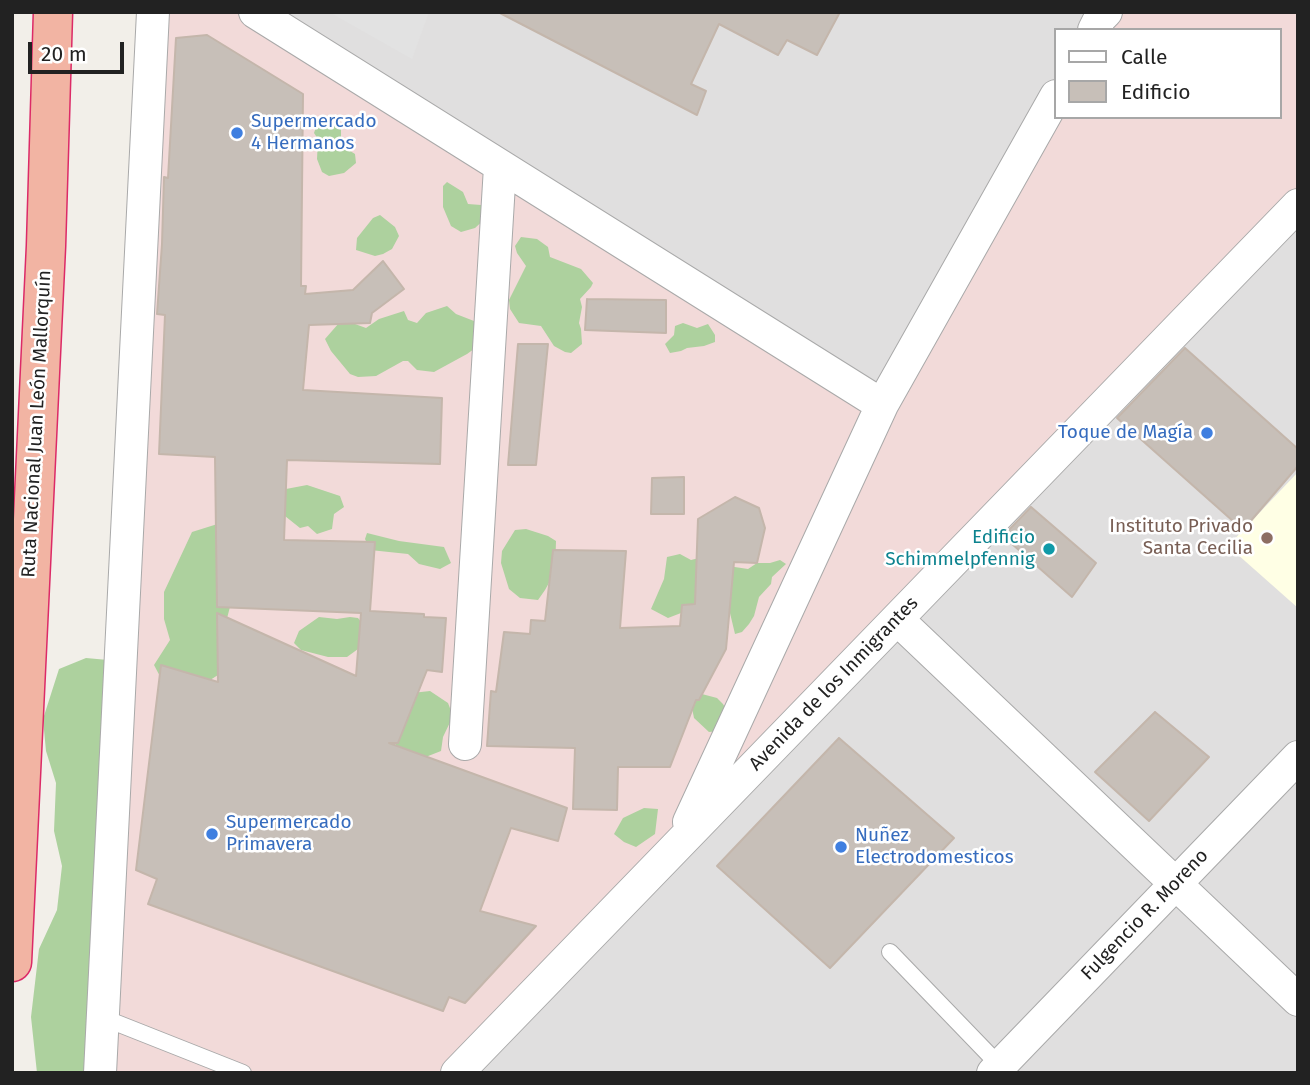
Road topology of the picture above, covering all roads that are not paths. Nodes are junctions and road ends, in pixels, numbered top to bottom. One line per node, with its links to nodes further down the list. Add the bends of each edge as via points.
1 (54, 12): 16 (highway, Ruta Nacional Juan León Mallorquín)
2 (153, 12): 18 (street)
3 (255, 12): 7 (street)
4 (1106, 12): 5 (street)
5 (1095, 28)
6 (1054, 100): 9 (street)
7 (500, 167): 9 (street); 11 (street)
8 (1298, 205): 10 (street, Avenida de los Inmigrantes)
9 (882, 405): 13 (street)
10 (897, 619): 13 (street, Avenida de los Inmigrantes); 14 (street)
11 (465, 744)
12 (1298, 757): 14 (street, Fulgencio R. Moreno)
13 (678, 845): 22 (street, Avenida de los Inmigrantes)
14 (1175, 884): 17 (street); 19 (street, Fulgencio R. Moreno)
15 (890, 952): 19 (lane)
16 (12, 962)
17 (1298, 1000)
18 (104, 1018): 20 (street); 21 (lane)
19 (996, 1069)
20 (100, 1073)
21 (243, 1073)
22 (457, 1073)

